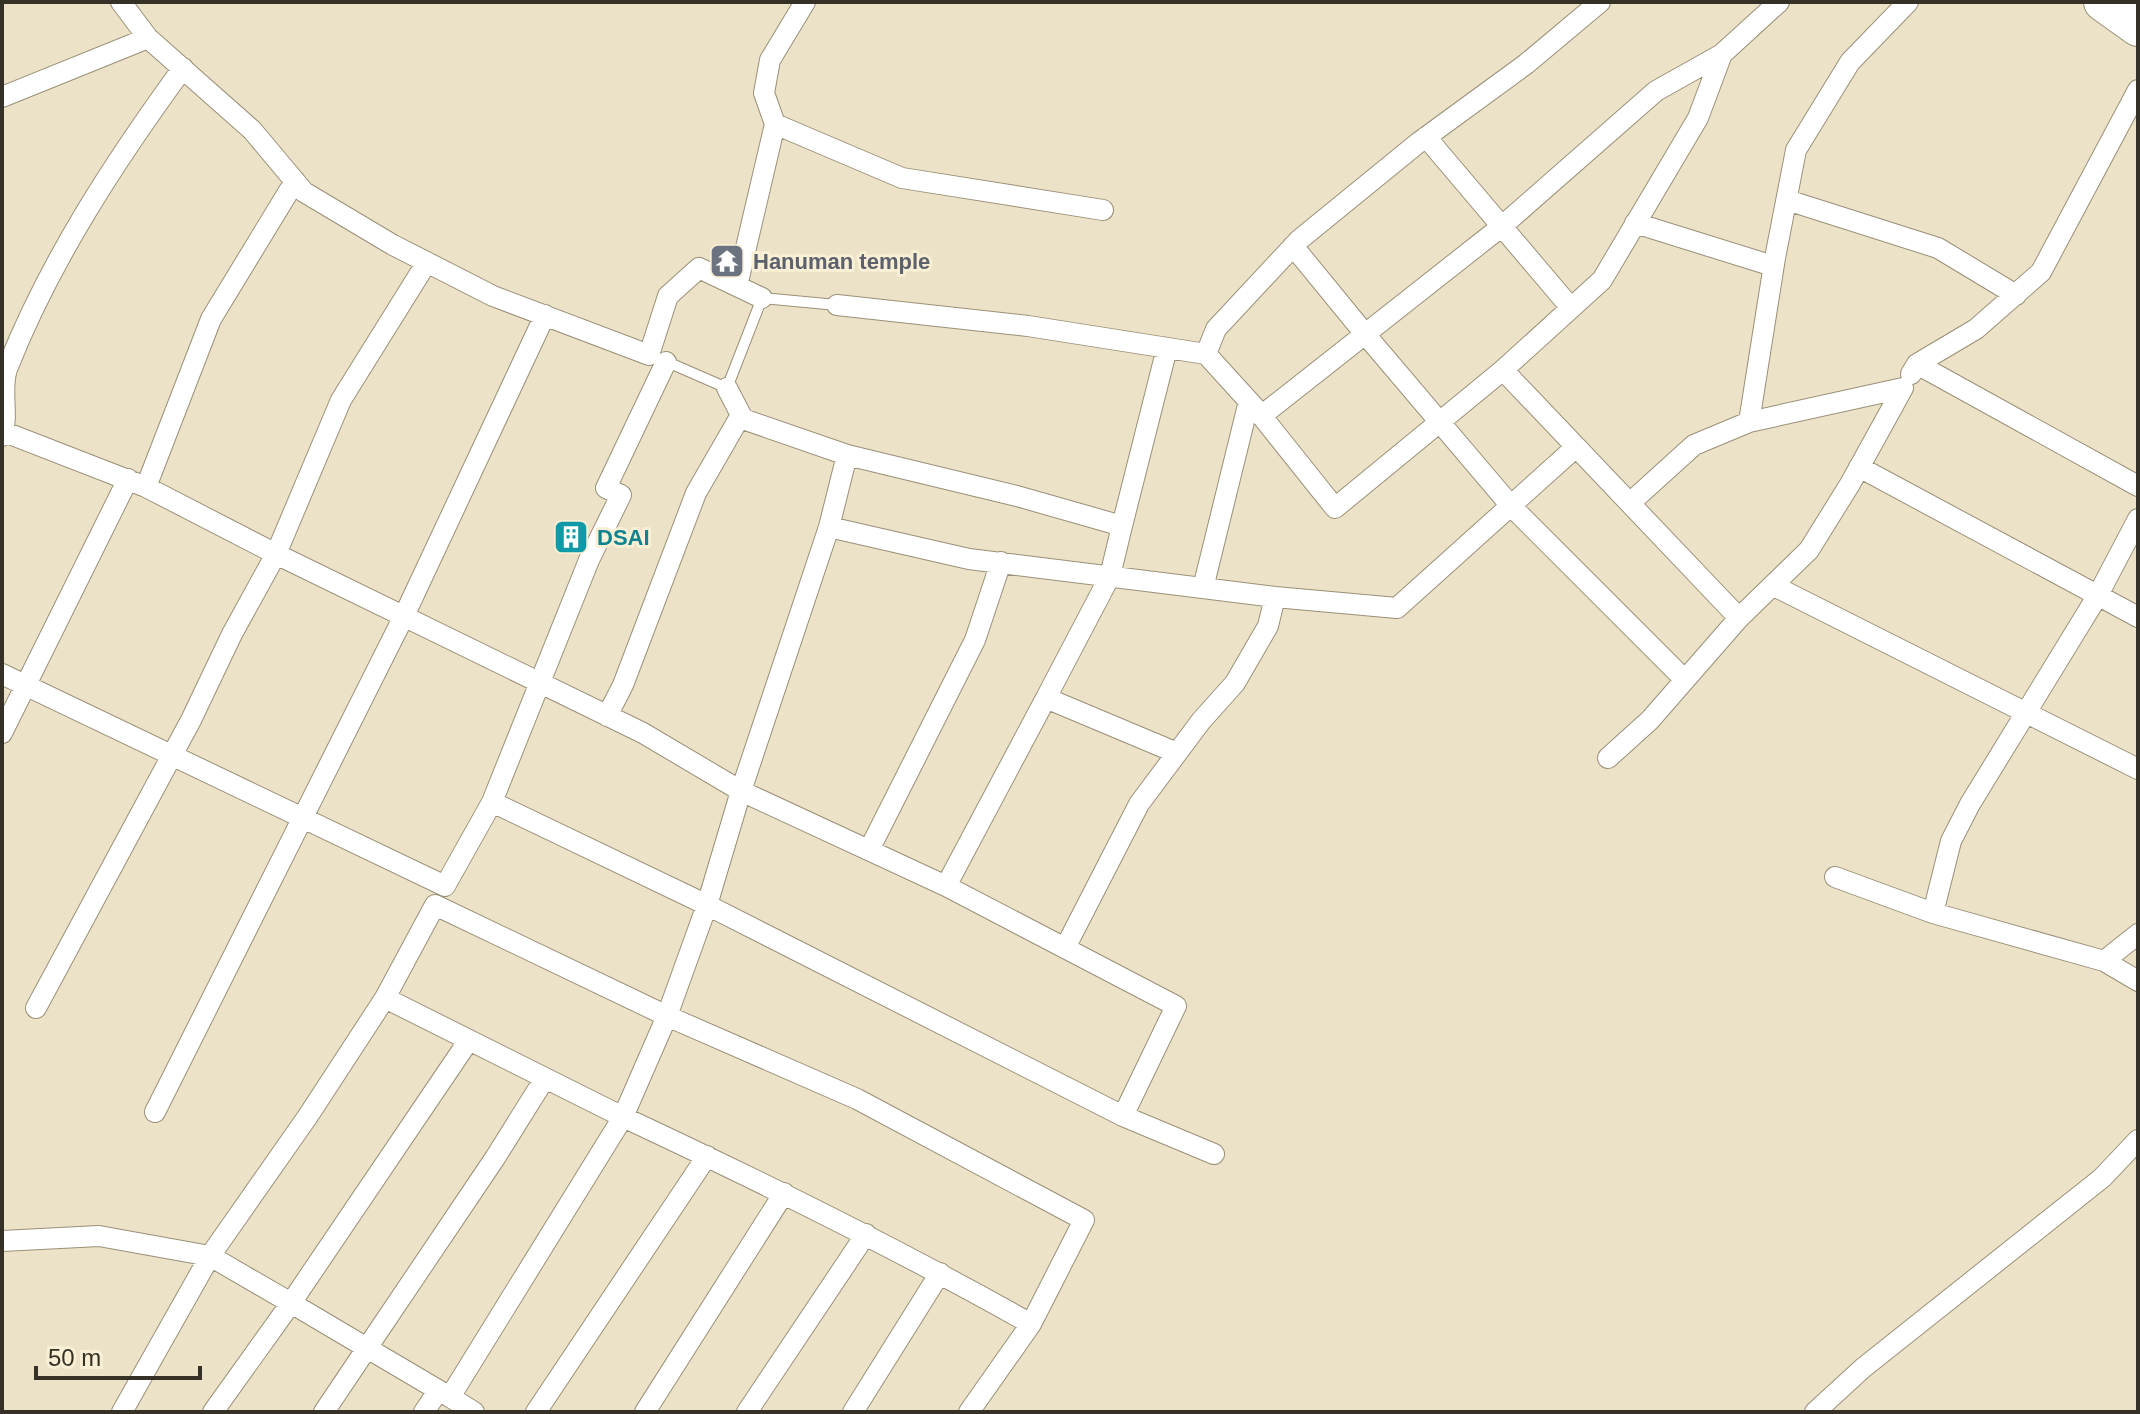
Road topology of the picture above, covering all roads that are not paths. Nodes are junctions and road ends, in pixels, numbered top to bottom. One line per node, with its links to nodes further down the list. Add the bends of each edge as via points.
1 (121, 2): 8 (street)
2 (805, 2): 13 (street, via 770,60 764,93)
3 (1600, 2): 14 (street)
4 (1779, 2): 9 (street)
5 (1908, 2): 16 (street, via 1850,62 1796,150)
6 (2103, 2): 7 (highway)
7 (2138, 27)
8 (148, 38): 10 (street); 12 (street)
9 (1722, 54): 18 (street, via 1698,118); 19 (street, via 1656,91)
10 (183, 68): 15 (street, via 252,130); 41 (street, via 87,210 41,295 6,373)
11 (2138, 90): 24 (street, via 2041,272)
12 (2, 97)
13 (775, 124): 17 (street, via 902,178); 23 (street)
14 (1426, 137): 19 (street); 20 (street)
15 (295, 181): 21 (street, via 304,192); 45 (street, via 211,319)
16 (1787, 200): 22 (street); 24 (street, via 1938,248)
17 (1103, 210)
18 (1635, 223): 22 (street); 27 (street, via 1602,280)
19 (1501, 227): 27 (street); 29 (street)
20 (1293, 246): 29 (street); 31 (street, via 1216,329)
21 (427, 262): 28 (street); 52 (street, via 341,400)
22 (1773, 266): 40 (street)
23 (737, 286): 25 (street); 32 (street, via 699,268 668,296)
24 (2016, 295): 33 (street, via 1976,329)
25 (762, 298): 26 (lane); 35 (lane)
26 (837, 305): 30 (street)
27 (1571, 308): 34 (street)
28 (545, 315): 32 (street); 59 (street)
29 (1365, 334): 37 (street); 39 (street)
30 (1167, 348): 31 (street); 50 (street)
31 (1206, 354): 37 (street)
32 (657, 358): 35 (lane); 64 (street, via 606,488 621,495)
33 (1917, 364): 36 (street); 46 (street)
34 (1503, 370): 39 (street); 42 (street)
35 (727, 388): 38 (street)
36 (1903, 388): 40 (street); 44 (street)
37 (1255, 409): 39 (street, via 1335,508); 56 (street)
38 (741, 415): 43 (street); 68 (street, via 696,493)
39 (1439, 422): 48 (street)
40 (1749, 422): 47 (street, via 1694,445)
41 (3, 433): 45 (street)
42 (1576, 447): 47 (street); 48 (street)
43 (847, 455): 50 (street); 51 (street)
44 (1859, 467): 55 (street, via 1809,550); 57 (street)
45 (137, 483): 52 (street); 65 (street)
46 (2138, 486)
47 (1630, 503): 61 (street)
48 (1511, 506): 58 (street, via 1397,608); 63 (street)
49 (2138, 519): 57 (street)
50 (1122, 526): 54 (street)
51 (829, 527): 53 (street); 74 (street)
52 (276, 554): 59 (street); 71 (street)
53 (1001, 562): 54 (street); 77 (street, via 975,640)
54 (1110, 576): 56 (street); 66 (street)
55 (1774, 586): 61 (street); 67 (street)
56 (1203, 588): 58 (street)
57 (2098, 595): 60 (street); 67 (street)
58 (1275, 597): 70 (street, via 1268,626 1235,683)
59 (404, 616): 64 (street); 76 (street)
60 (2138, 617)
61 (1739, 618): 63 (street)
62 (2, 674): 65 (street)
63 (1685, 680): 72 (street)
64 (541, 683): 68 (street); 75 (street)
65 (25, 684): 69 (street); 71 (street)
66 (1046, 698): 70 (street); 80 (street)
67 (2028, 713): 73 (street); 83 (street, via 1951,841)
68 (607, 716): 74 (street)
69 (2, 733)
70 (1177, 753): 85 (street, via 1139,804)
71 (171, 756): 76 (street); 89 (street)
72 (1608, 758)
73 (2138, 769)
74 (741, 791): 77 (street); 82 (street)
75 (492, 802): 79 (street); 82 (street)
76 (303, 819): 79 (street); 93 (street)
77 (869, 850): 80 (street)
78 (1835, 877): 83 (street)
79 (445, 886): 81 (street)
80 (946, 886): 85 (street)
81 (435, 905): 88 (street); 90 (street)
82 (707, 905): 90 (street); 94 (street)
83 (1933, 913): 86 (street)
84 (2138, 934): 86 (street)
85 (1065, 948): 94 (street, via 1176,1006)
86 (2104, 961): 87 (street)
87 (2138, 981)
88 (385, 998): 91 (street); 102 (street)
89 (36, 1008)
90 (667, 1016): 95 (street); 105 (street, via 857,1099 1084,1220)
91 (469, 1040): 92 (street); 104 (street)
92 (545, 1078): 95 (street); 106 (street)
93 (155, 1112)
94 (1123, 1116): 97 (street)
95 (623, 1117): 98 (street); 107 (street)
96 (2138, 1140): 118 (street, via 2102,1178)
97 (1214, 1154)
98 (707, 1156): 99 (street); 113 (street)
99 (784, 1193): 100 (street); 114 (street)
100 (866, 1234): 103 (street); 115 (street)
101 (2, 1241): 102 (street, via 99,1236)
102 (210, 1256): 104 (street); 108 (street)
103 (940, 1273): 105 (street); 116 (street)
104 (291, 1303): 106 (street); 109 (street)
105 (1031, 1324): 117 (street)
106 (367, 1348): 107 (street); 110 (street)
107 (444, 1394): 111 (street); 112 (street)
108 (122, 1412)
109 (213, 1412)
110 (324, 1412)
111 (424, 1412)
112 (474, 1412)
113 (536, 1412)
114 (645, 1412)
115 (747, 1412)
116 (853, 1412)
117 (969, 1412)
118 (1815, 1412)

